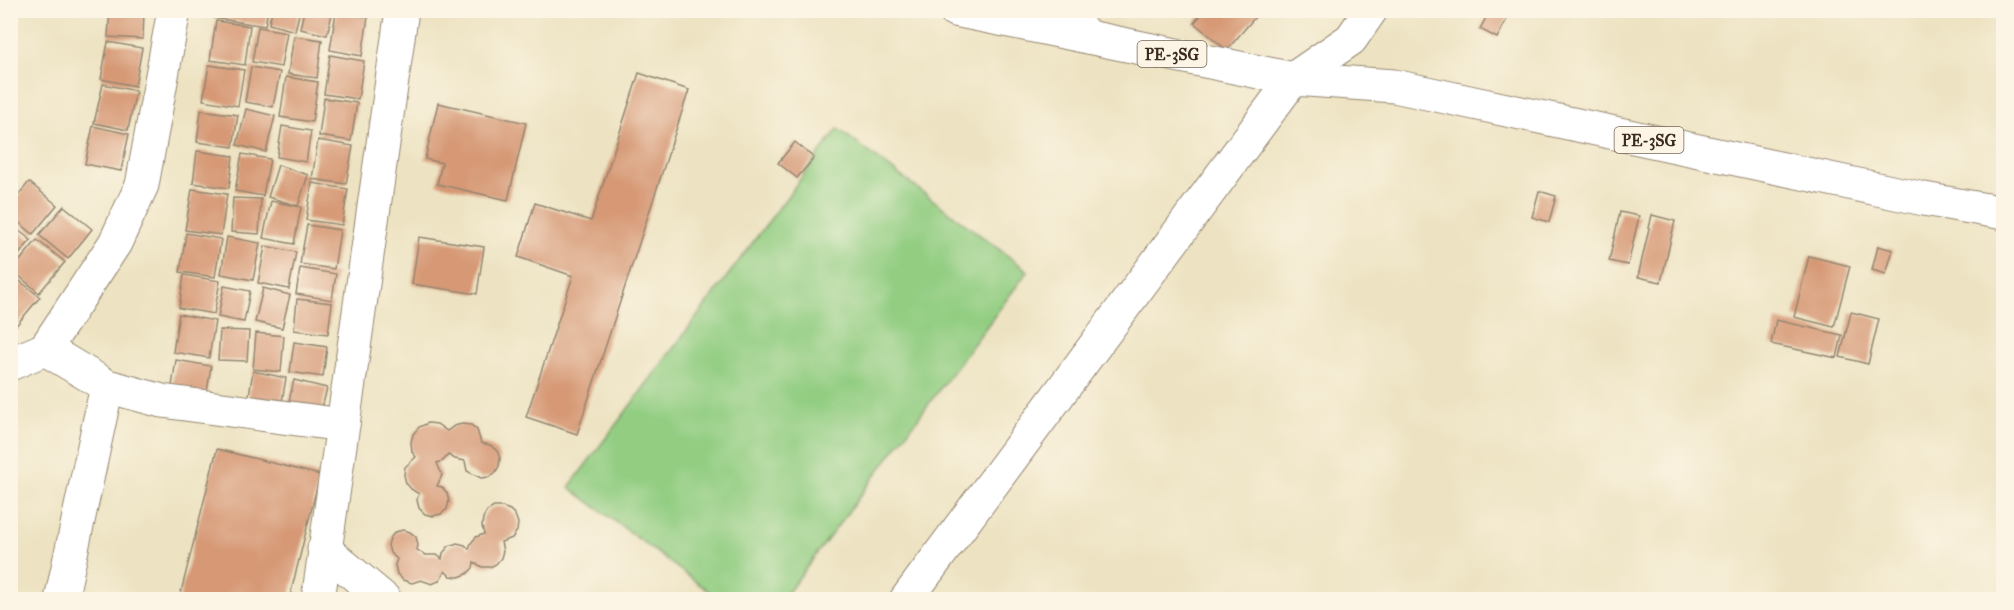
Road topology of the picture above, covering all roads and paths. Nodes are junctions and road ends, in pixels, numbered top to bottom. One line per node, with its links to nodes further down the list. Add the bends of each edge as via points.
1 (174, 10): 9 (street, via 142,185 115,243)
2 (402, 10): 12 (street)
3 (955, 10): 6 (street)
4 (1060, 10): 6 (street)
5 (1371, 10): 7 (street, via 1351,39)
6 (1088, 37): 7 (street, PE-3SG)
7 (1293, 79): 8 (street, PE-3SG, via 1394,86); 17 (street)
8 (2004, 213)
9 (45, 349): 10 (street); 11 (street)
10 (10, 364)
11 (107, 386): 12 (street, via 162,401); 15 (street)
12 (343, 425): 13 (street)
13 (324, 549): 14 (street); 16 (street)
14 (383, 599)
15 (61, 600)
16 (318, 600)
17 (906, 600)

